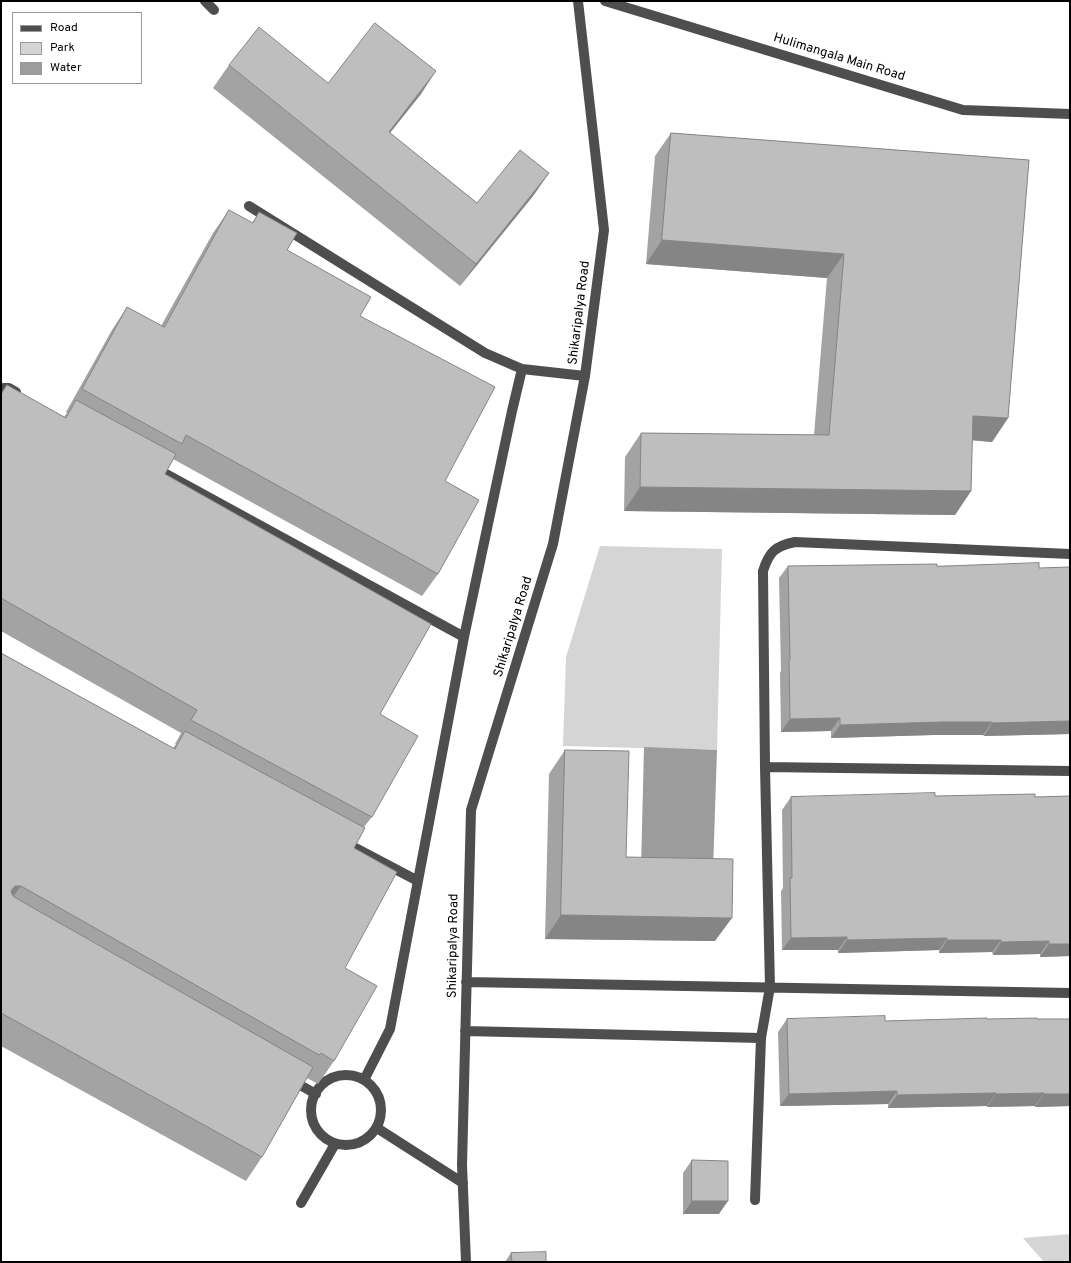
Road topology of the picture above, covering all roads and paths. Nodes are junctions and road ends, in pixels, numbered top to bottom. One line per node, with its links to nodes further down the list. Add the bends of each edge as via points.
1 (205, 1): 4 (street)
2 (578, 1): 8 (street, Shikaripalya Road, via 604,230)
3 (605, 1): 5 (street, Hulimangala Main Road, via 963,110)
4 (214, 10)
5 (1070, 114)
6 (249, 206): 7 (street, via 485,353)
7 (522, 369): 8 (street); 13 (street)
8 (585, 376): 18 (street, Shikaripalya Road, via 553,544 471,810)
9 (1, 388): 10 (street, via 9,388)
10 (22, 395)
11 (141, 460): 13 (street)
12 (1070, 554): 14 (street, via 795,542 774,550 767,559 763,571)
13 (464, 637): 17 (street)
14 (765, 767): 15 (street); 19 (street)
15 (1070, 771)
16 (334, 837): 17 (street)
17 (418, 882): 24 (street, via 390,1029)
18 (466, 982): 19 (street); 21 (street, Shikaripalya Road)
19 (770, 987): 20 (street); 22 (street)
20 (1070, 993)
21 (465, 1031): 22 (street); 28 (street, Shikaripalya Road)
22 (761, 1038): 29 (street)
23 (282, 1074): 25 (street)
24 (364, 1080): 25 (street, via 342,1076 322,1085); 26 (street, via 378,1096 381,1107)
25 (316, 1094): 27 (street, via 312,1105 312,1117 316,1128 324,1138)
26 (377, 1128): 27 (street, via 369,1137 358,1143); 28 (street)
27 (335, 1144): 30 (street)
28 (463, 1183): 31 (street, Shikaripalya Road)
29 (755, 1200)
30 (301, 1203)
31 (466, 1262)

